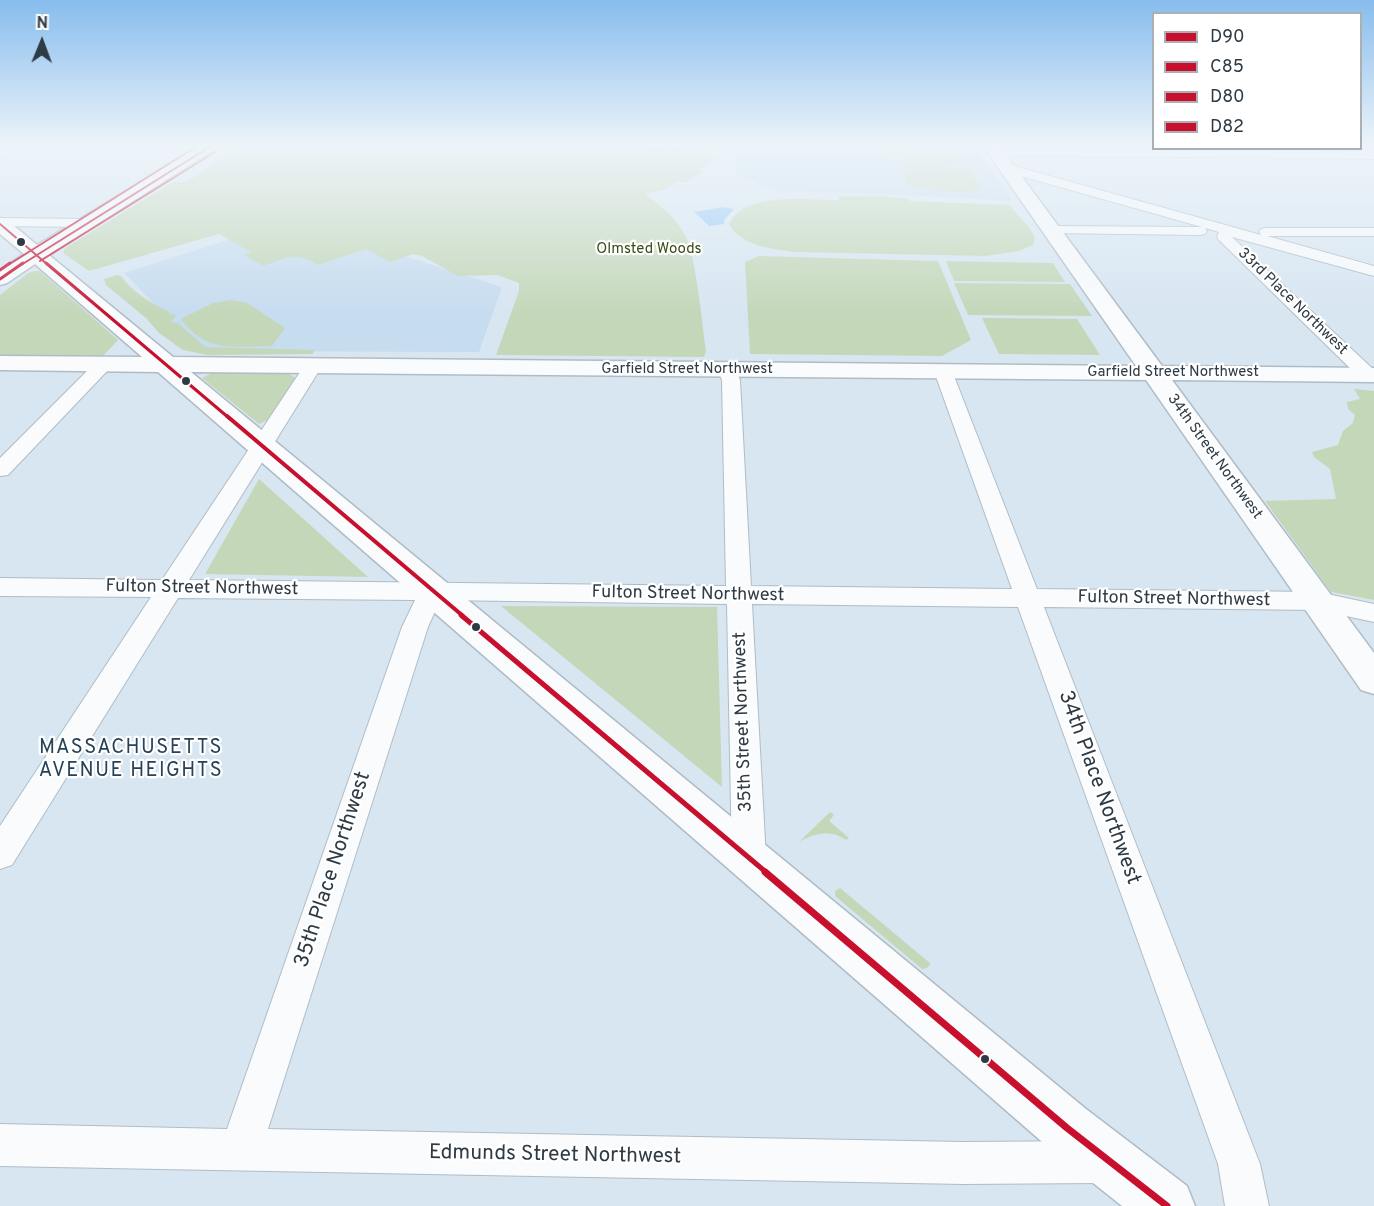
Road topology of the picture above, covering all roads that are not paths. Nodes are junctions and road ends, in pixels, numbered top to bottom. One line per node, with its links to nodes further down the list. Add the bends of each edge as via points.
1 (120, 202): 5 (main road)
2 (1031, 202): 6 (main road, 34th Street Northwest)
3 (1144, 202): 7 (street)
4 (0, 223): 5 (street); 9 (main road)
5 (86, 223): 9 (main road)
6 (1051, 230): 7 (street); 19 (main road, 34th Street Northwest)
7 (1233, 231): 8 (street); 10 (street); 20 (street, 33rd Place Northwest, via 1224,237)
8 (1374, 232)
9 (36, 255): 11 (main road); 12 (main road)
10 (1374, 271)
11 (0, 279)
12 (131, 335): 14 (main road); 15 (main road)
13 (0, 363): 14 (main road, Garfield Street Northwest)
14 (104, 364): 15 (main road, Garfield Street Northwest); 22 (street)
15 (165, 365): 16 (main road, Garfield Street Northwest); 21 (main road)
16 (313, 366): 17 (main road, Garfield Street Northwest); 21 (street)
17 (727, 370): 18 (main road, Garfield Street Northwest); 26 (street, 35th Street Northwest, via 731,380)
18 (943, 371): 19 (main road, Garfield Street Northwest); 27 (street, 34th Place Northwest)
19 (1154, 373): 20 (main road, Garfield Street Northwest); 28 (main road, 34th Street Northwest)
20 (1371, 375)
21 (261, 446): 24 (street); 25 (main road)
22 (0, 470)
23 (0, 587): 24 (street, Fulton Street Northwest)
24 (170, 589): 25 (street, Fulton Street Northwest); 31 (street)
25 (431, 592): 26 (street, Fulton Street Northwest); 32 (main road); 34 (street, 35th Place Northwest, via 415,627)
26 (739, 595): 27 (street, Fulton Street Northwest); 32 (street, 35th Street Northwest)
27 (1027, 598): 28 (street, Fulton Street Northwest); 37 (street, 34th Place Northwest, via 1239,1164)
28 (1318, 601): 29 (street, Fulton Street Northwest); 30 (main road, 34th Street Northwest)
29 (1374, 613)
30 (1374, 680)
31 (0, 854)
32 (749, 859): 35 (main road)
33 (0, 1145): 34 (street, Edmunds Street Northwest)
34 (241, 1149): 35 (street, Edmunds Street Northwest, via 670,1159)
35 (1109, 1162): 36 (main road)
36 (1167, 1206)
37 (1247, 1206)

